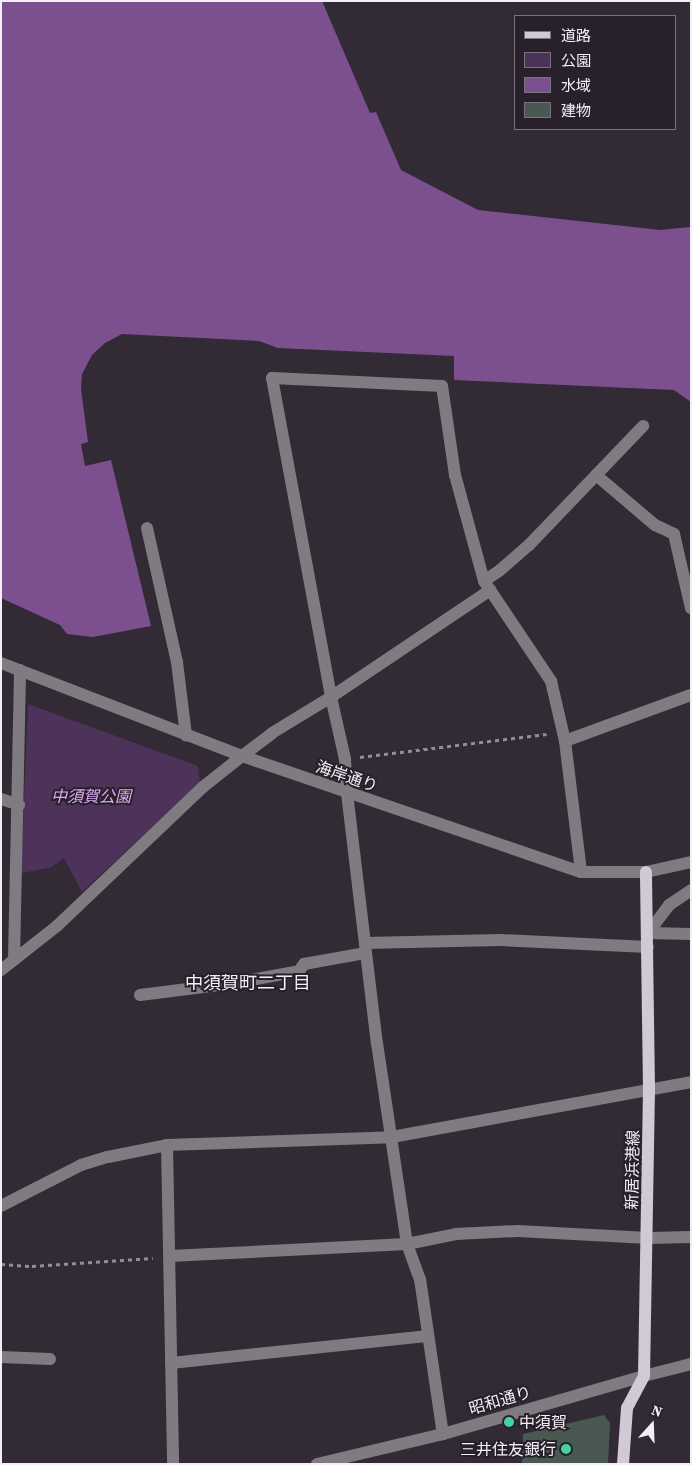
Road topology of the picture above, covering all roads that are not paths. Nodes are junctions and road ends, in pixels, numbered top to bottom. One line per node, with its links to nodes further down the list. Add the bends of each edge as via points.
1 (643, 426): 2 (street)
2 (596, 475): 4 (street); 5 (street, via 655,524 674,534)
3 (147, 528): 10 (street, via 176,662)
4 (487, 585): 9 (street); 9 (street, via 456,475 442,386 272,378); 11 (street, via 551,680)
5 (691, 608)
6 (1, 663): 7 (street, 海岸通り)
7 (20, 670): 10 (street, 海岸通り); 15 (street)
8 (691, 695): 11 (street)
9 (331, 698): 12 (street, via 272,733); 13 (street, via 345,759)
10 (186, 735): 12 (street, 海岸通り)
11 (564, 737): 17 (street)
12 (242, 756): 13 (street, 海岸通り); 24 (street, via 203,787 57,926)
13 (347, 793): 17 (street, 海岸通り); 23 (street)
14 (1, 799): 15 (street)
15 (19, 805): 24 (street)
16 (691, 862): 18 (street, 海岸通り)
17 (581, 872): 18 (street, 海岸通り)
18 (646, 872): 20 (main road, 新居浜港線)
19 (691, 890): 20 (street, via 669,904)
20 (648, 934): 21 (street); 22 (main road, 新居浜港線)
21 (691, 934)
22 (648, 947): 23 (street, via 500,940); 28 (main road, 新居浜港線)
23 (365, 948): 26 (street, via 304,964 298,971 235,983); 29 (street)
24 (14, 960): 25 (street)
25 (1, 970)
26 (140, 994)
27 (691, 1082): 28 (street)
28 (650, 1090): 29 (street); 33 (main road, 新居浜港線)
29 (392, 1136): 30 (street); 34 (street)
30 (167, 1144): 31 (street, via 81,1165); 35 (street)
31 (1, 1206)
32 (691, 1237): 33 (street)
33 (648, 1238): 34 (street, via 518,1231 456,1234); 41 (main road, 新居浜港線)
34 (407, 1244): 35 (street); 36 (street, via 420,1279)
35 (170, 1256): 39 (street)
36 (427, 1336): 39 (street); 42 (street)
37 (1, 1357): 38 (street)
38 (50, 1359)
39 (171, 1363): 44 (street)
40 (691, 1364): 41 (street, 昭和通り)
41 (644, 1376): 42 (street, 昭和通り); 45 (main road, 新居浜港線, via 627,1408)
42 (443, 1434): 43 (street, 昭和通り)
43 (320, 1463)
44 (172, 1464)
45 (623, 1464)

